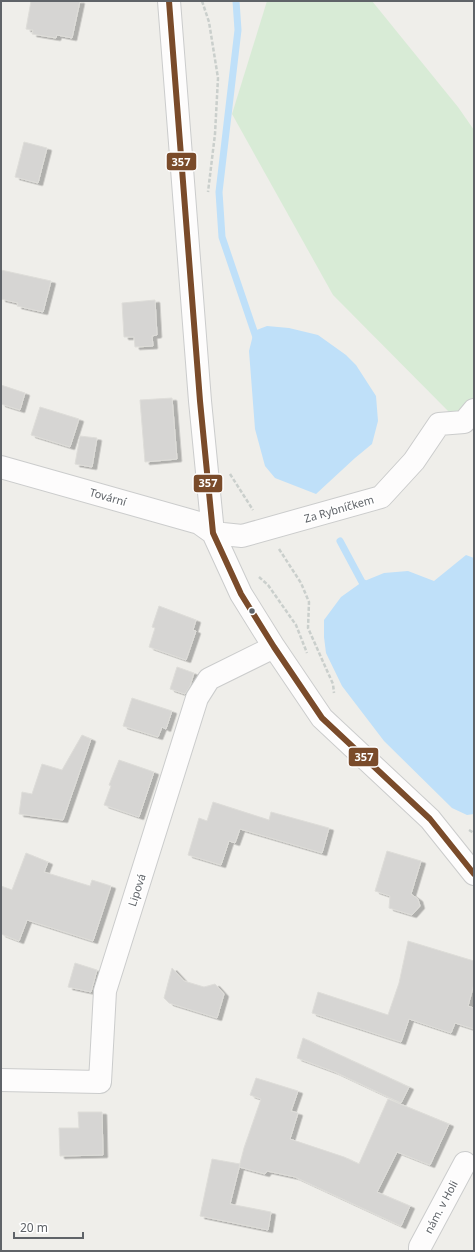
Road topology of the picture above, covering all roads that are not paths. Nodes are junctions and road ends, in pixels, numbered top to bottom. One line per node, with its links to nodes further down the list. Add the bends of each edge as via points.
1 (169, 1): 4 (street, via 200,401)
2 (474, 410): 4 (street, Za Rybníčkem, via 464,422 439,424 414,461 381,497 242,536)
3 (1, 467): 4 (street, Tovární, via 199,523)
4 (213, 533): 5 (street, via 241,594)
5 (274, 647): 6 (street, via 322,718 430,819); 7 (street, Lipová, via 209,679 198,698 105,991 100,1082)
6 (474, 874)
7 (1, 1080)
8 (465, 1163): 9 (street, nám. v Holi, via 420,1246)
9 (420, 1251)

